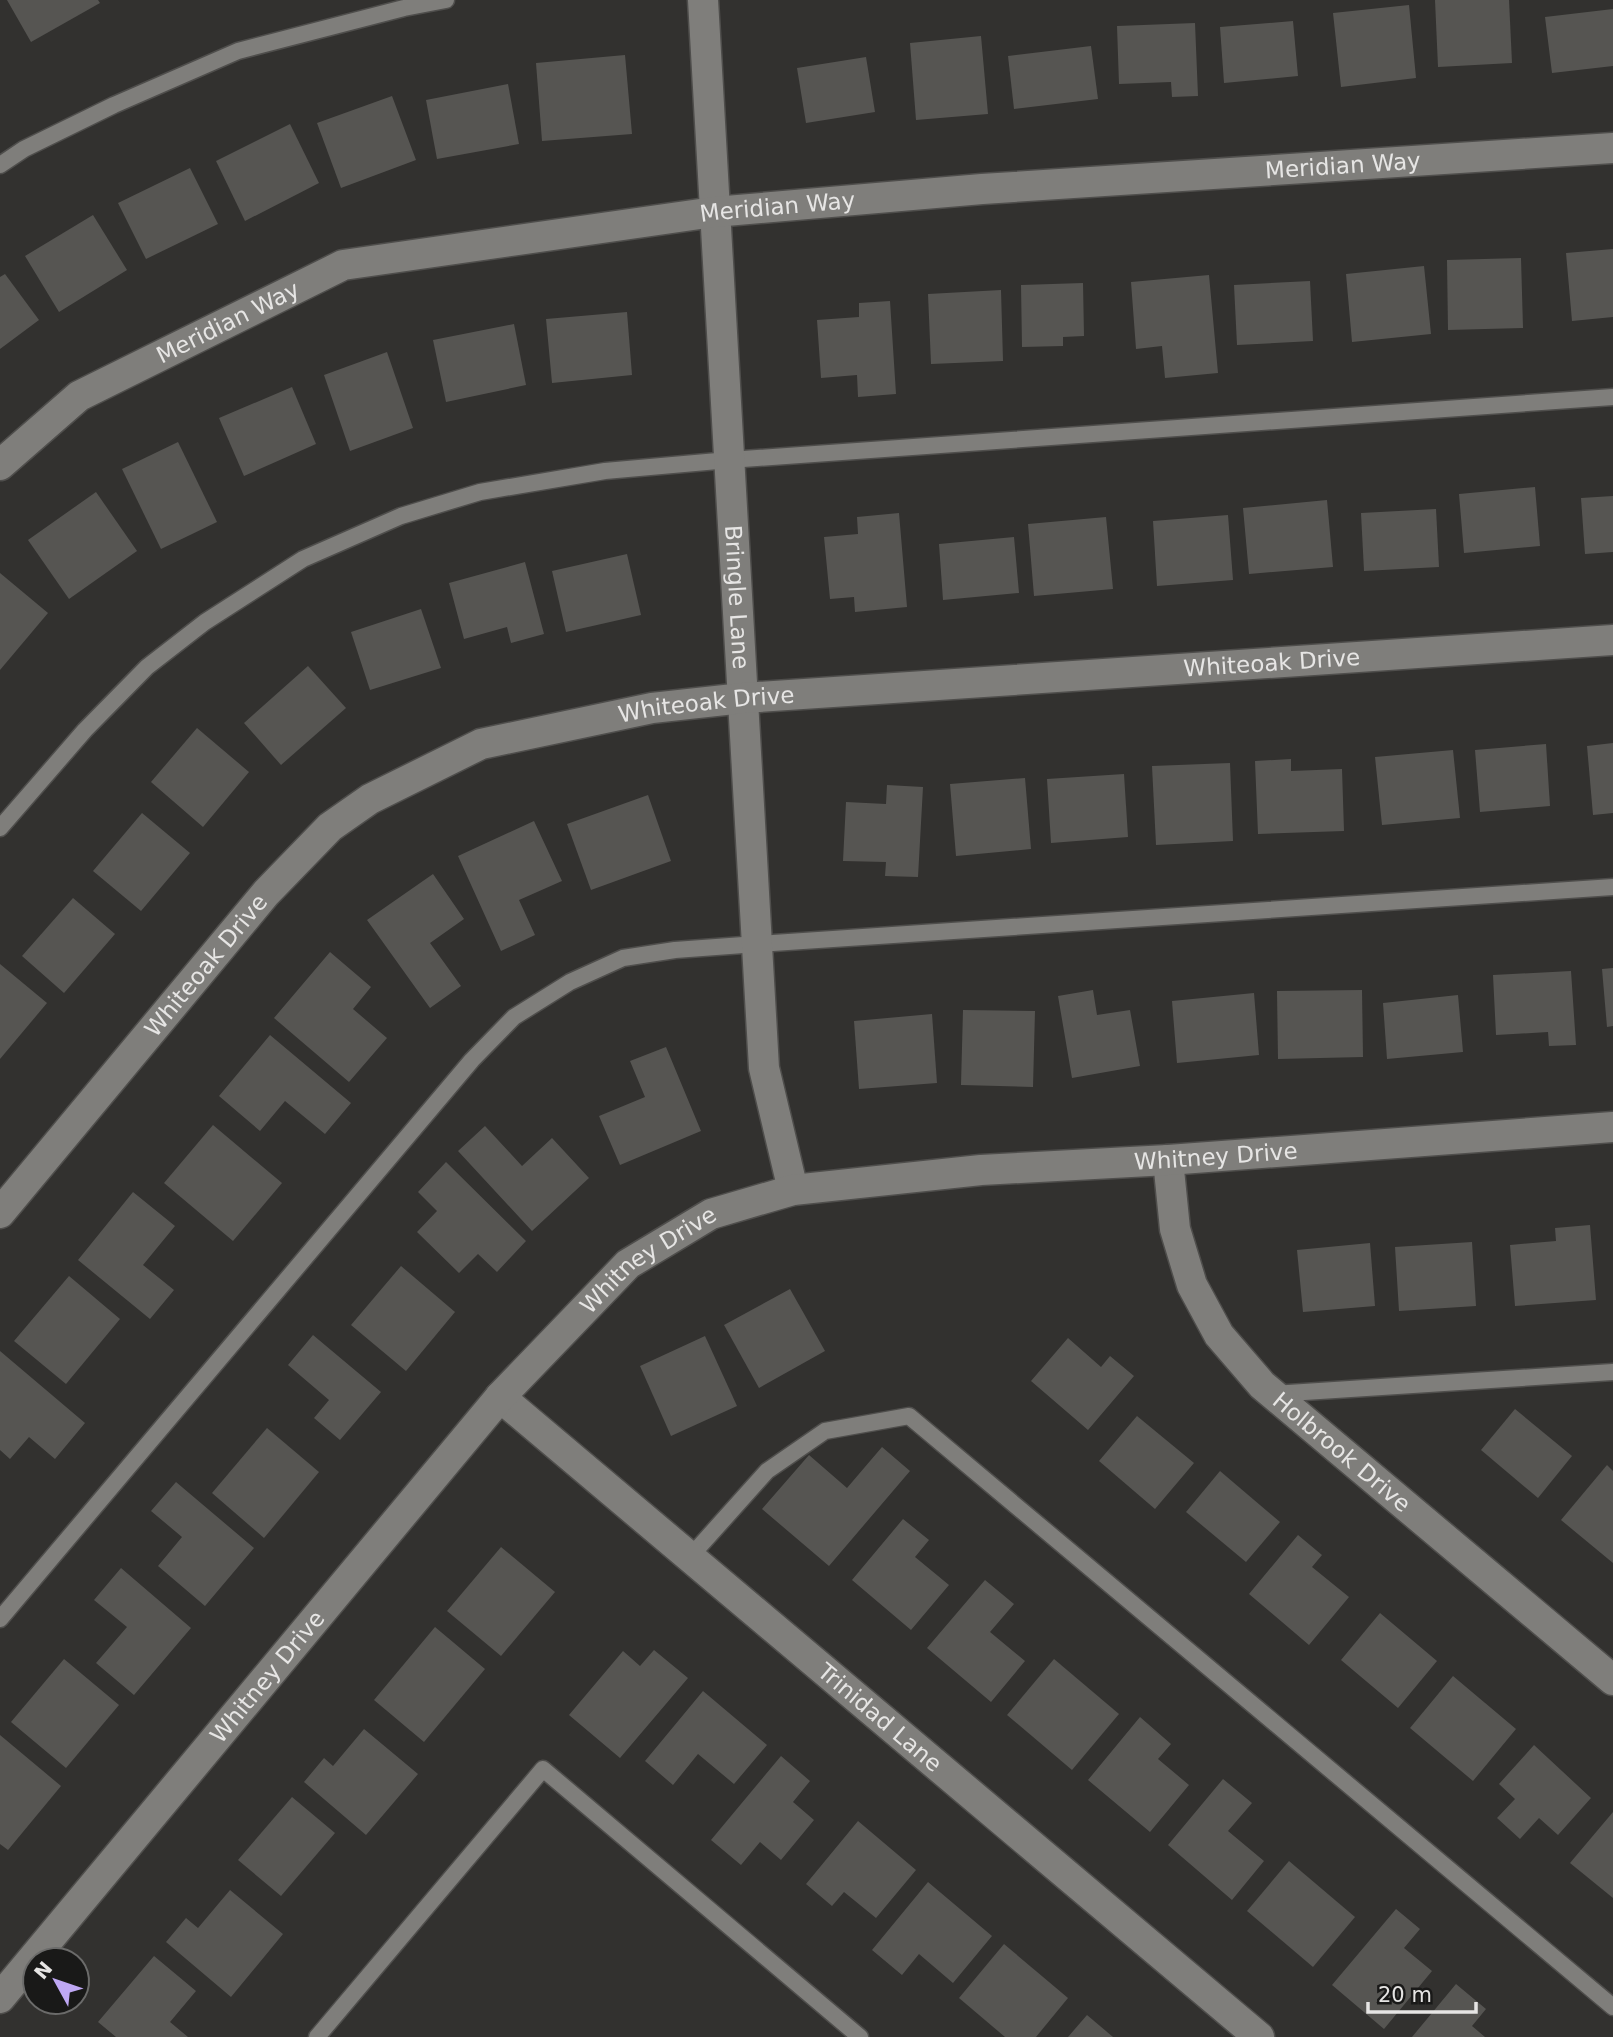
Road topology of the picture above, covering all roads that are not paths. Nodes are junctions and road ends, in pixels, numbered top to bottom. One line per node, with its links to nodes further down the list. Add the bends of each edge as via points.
1 (446, 0): 4 (lane, via 238,51)
2 (703, 0): 5 (street, Bringle Lane)
3 (1613, 148): 5 (street, Meridian Way, via 982,189)
4 (0, 164)
5 (714, 212): 7 (street, Bringle Lane); 8 (street, Meridian Way, via 343,265 79,396)
6 (1613, 397): 7 (lane)
7 (729, 460): 10 (street, Bringle Lane); 11 (lane, via 606,471 480,492 401,516 303,559 205,622 146,667)
8 (0, 465)
9 (1613, 640): 10 (street, Whiteoak Drive)
10 (743, 698): 13 (street, Bringle Lane); 17 (street, Whiteoak Drive, via 652,708 481,744 369,799 331,827 266,893)
11 (0, 828)
12 (1613, 887): 13 (lane)
13 (757, 944): 16 (street, Bringle Lane, via 764,1068); 22 (lane, via 623,958 570,982 514,1017 472,1060)
14 (1613, 1127): 15 (street, Whitney Drive)
15 (1168, 1160): 16 (street, Whitney Drive, via 981,1170); 19 (street, Holbrook Drive, via 1175,1228 1192,1285 1219,1335)
16 (793, 1190): 20 (street, Whitney Drive, via 711,1214 628,1264)
17 (0, 1213)
18 (1613, 1372): 19 (lane)
19 (1272, 1394): 23 (street, Holbrook Drive)
20 (500, 1397): 21 (street, Trinidad Lane); 24 (street, Whitney Drive)
21 (690, 1557): 25 (lane, via 767,1471 825,1431 909,1416); 28 (street, Trinidad Lane)
22 (0, 1619)
23 (1613, 1680)
24 (0, 1998)
25 (1613, 2007)
26 (317, 2037): 27 (lane, via 543,1769)
27 (860, 2037)
28 (1259, 2037)

